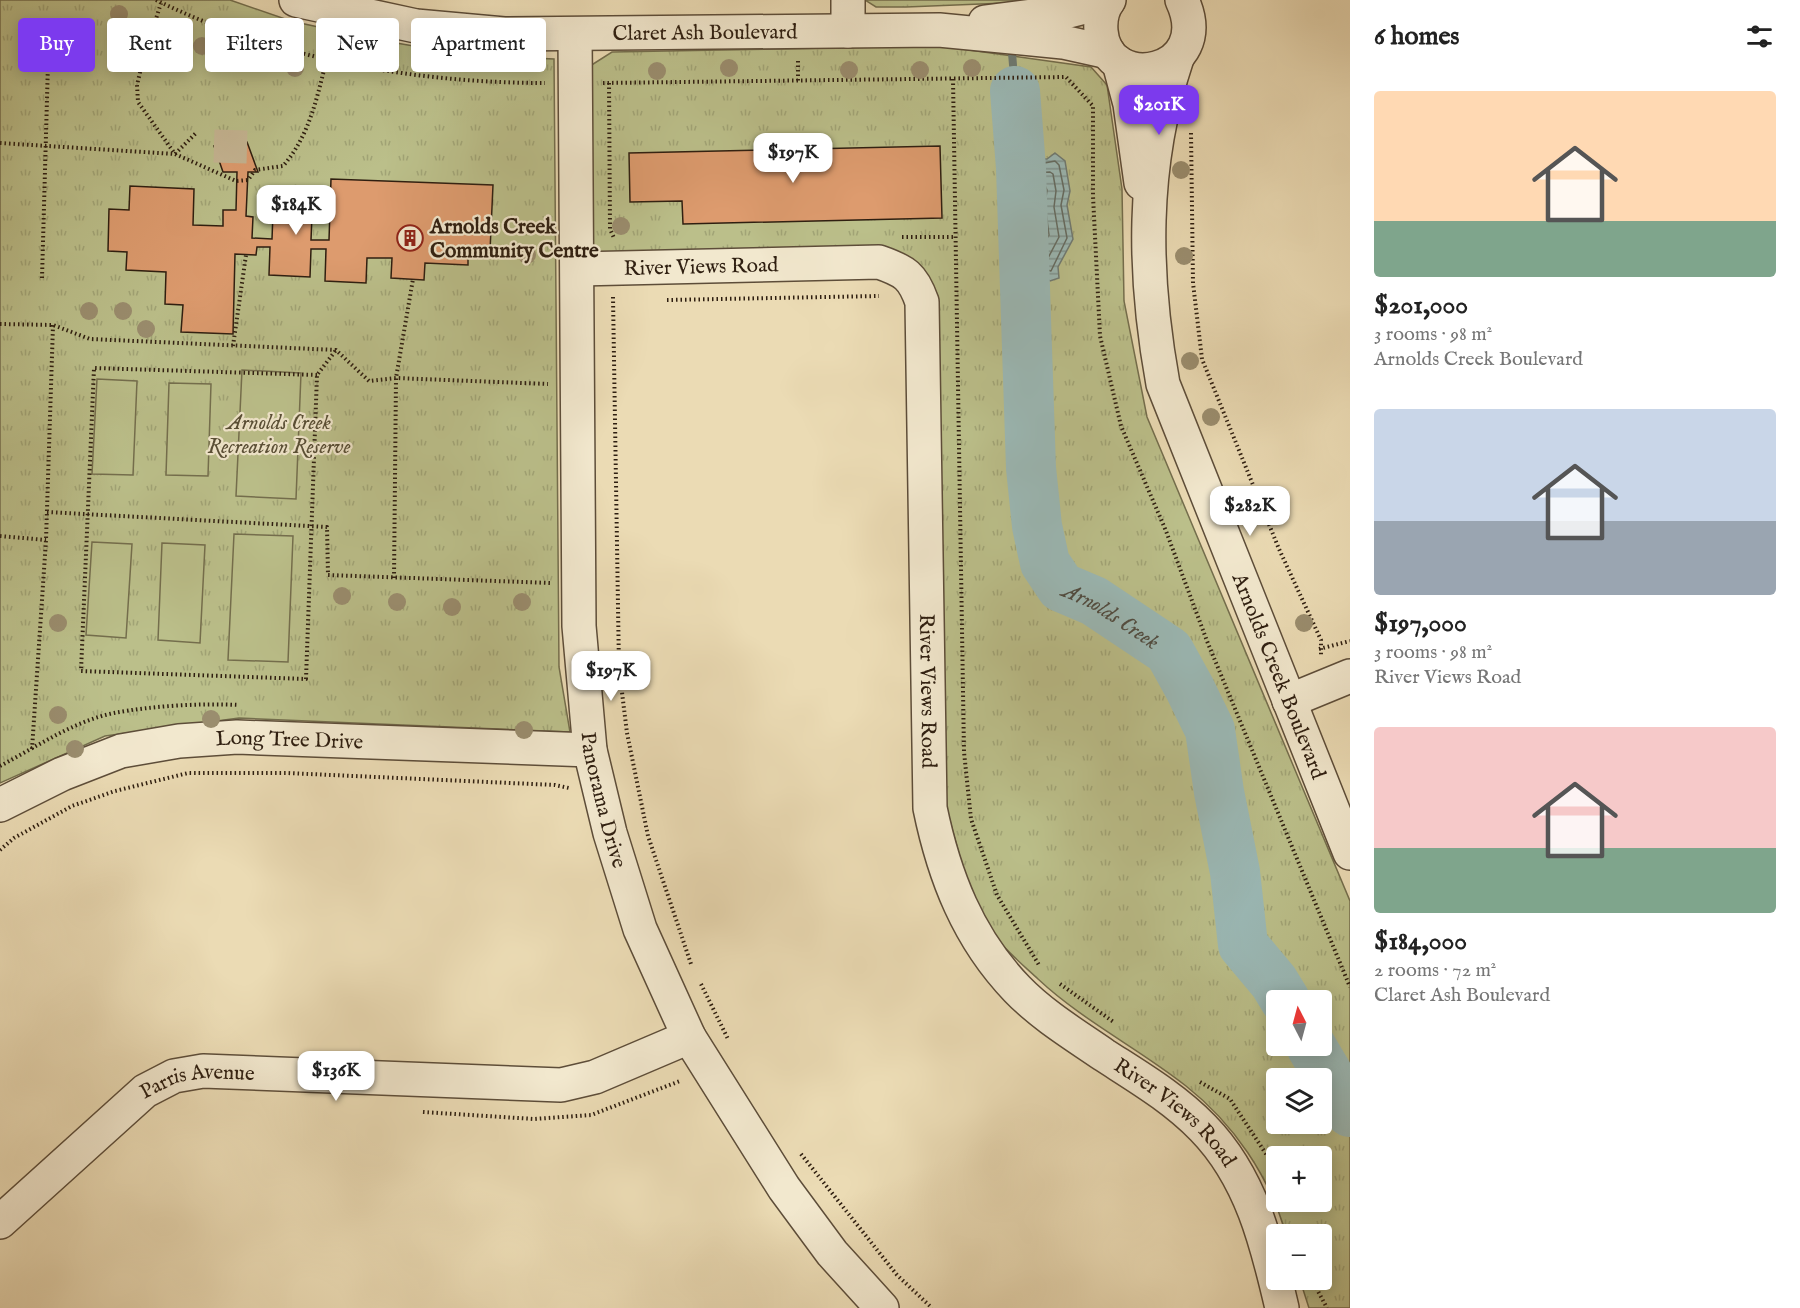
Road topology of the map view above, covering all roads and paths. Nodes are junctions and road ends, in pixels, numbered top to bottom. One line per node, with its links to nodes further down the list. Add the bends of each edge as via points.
1 (156, 0): 5 (path)
2 (296, 0): 8 (street, Claret Ash Boulevard, via 416,26 504,34)
3 (1182, 0): 11 (street, Arnolds Creek Boulevard, via 1190,29)
4 (1109, 1): 7 (street, Claret Ash Boulevard, via 1075,10); 10 (street, Arnolds Creek Boulevard, via 1100,22 1101,38)
5 (161, 3): 9 (path, via 234,32); 22 (path, via 137,85 138,102)
6 (848, 16): 7 (street, Claret Ash Boulevard); 8 (street, Claret Ash Boulevard)
7 (939, 30): 10 (street, Claret Ash Boulevard, via 1063,42)
8 (575, 34): 16 (street, Panorama Drive)
9 (316, 55)
10 (1113, 57): 11 (street, Claret Ash Boulevard, via 1133,69 1149,71); 23 (street, Arnolds Creek Boulevard, via 1130,104)
11 (1177, 58): 23 (street, Arnolds Creek Boulevard, via 1159,122)
12 (399, 71): 16 (path, via 510,83)
13 (49, 72): 21 (path)
14 (323, 72): 22 (path, via 298,149 283,166 255,170 248,180 236,181)
15 (953, 79): 17 (path); 25 (path); 62 (path, via 1066,77 1093,106 1100,336 1121,426)
16 (575, 83): 17 (path); 28 (street, Panorama Drive)
17 (609, 83): 26 (path, via 610,229)
18 (1191, 127): 47 (path, via 1193,283 1202,359 1279,549 1321,640)
19 (196, 133): 22 (path)
20 (0, 143): 21 (path)
21 (48, 145): 22 (path); 29 (path)
22 (175, 154)
23 (1148, 220): 49 (street, Arnolds Creek Boulevard, via 1151,320 1163,384)
24 (897, 237): 25 (path)
25 (955, 237): 59 (path, via 964,752 971,819 997,895)
26 (619, 242)
27 (246, 255): 34 (path)
28 (578, 269): 38 (street, Panorama Drive); 75 (street, River Views Road, via 879,262 899,269 915,283 922,302 930,808 941,858 980,943 1017,990 1065,1028 1172,1100 1204,1128 1248,1192)
29 (42, 278)
30 (413, 279): 37 (path)
31 (613, 301): 58 (path, via 619,668 627,733 648,836)
32 (0, 324): 33 (path)
33 (53, 325): 34 (path, via 90,339); 39 (path)
34 (233, 346): 35 (path)
35 (336, 350): 36 (path); 37 (path, via 369,381)
36 (317, 375): 40 (path, via 94,368); 41 (path)
37 (396, 378): 38 (path); 44 (path)
38 (578, 384): 45 (street, Panorama Drive)
39 (47, 512): 40 (path); 43 (path)
40 (86, 514): 41 (path); 41 (path, via 81,671 306,679)
41 (311, 526): 44 (path, via 327,527 328,575)
42 (0, 536): 43 (path)
43 (46, 540): 51 (path)
44 (394, 578): 45 (path)
45 (579, 584): 52 (street, Panorama Drive)
46 (1350, 641): 47 (path)
47 (1319, 649): 48 (path, via 1326,672)
48 (1343, 678): 49 (street)
49 (1288, 701): 57 (street, Arnolds Creek Boulevard)
50 (249, 705): 51 (path, via 113,713 74,727)
51 (32, 749): 53 (path)
52 (590, 750): 55 (street, Long Tree Drive, via 237,737 178,741 121,751); 64 (street, Panorama Drive, via 610,833 640,929)
53 (0, 766)
54 (573, 794): 56 (path, via 569,788 555,785 287,773 188,773 72,806)
55 (0, 805)
56 (0, 850)
57 (1350, 852)
58 (692, 967)
59 (1043, 972)
60 (697, 977): 65 (path)
61 (1053, 979): 63 (path)
62 (1350, 987)
63 (1118, 1025)
64 (688, 1037): 71 (street, Parris Avenue, via 596,1077 561,1085 203,1071 174,1076 145,1091); 73 (street, Panorama Drive, via 784,1188 832,1253)
65 (732, 1046)
66 (1190, 1076): 70 (path, via 1230,1099)
67 (680, 1081): 68 (path, via 591,1115 534,1119)
68 (417, 1112)
69 (793, 1144): 74 (path, via 897,1275)
70 (1266, 1154)
71 (0, 1222)
72 (1317, 1290): 76 (path)
73 (882, 1308)
74 (932, 1308)
75 (1282, 1308)
76 (1327, 1308)

